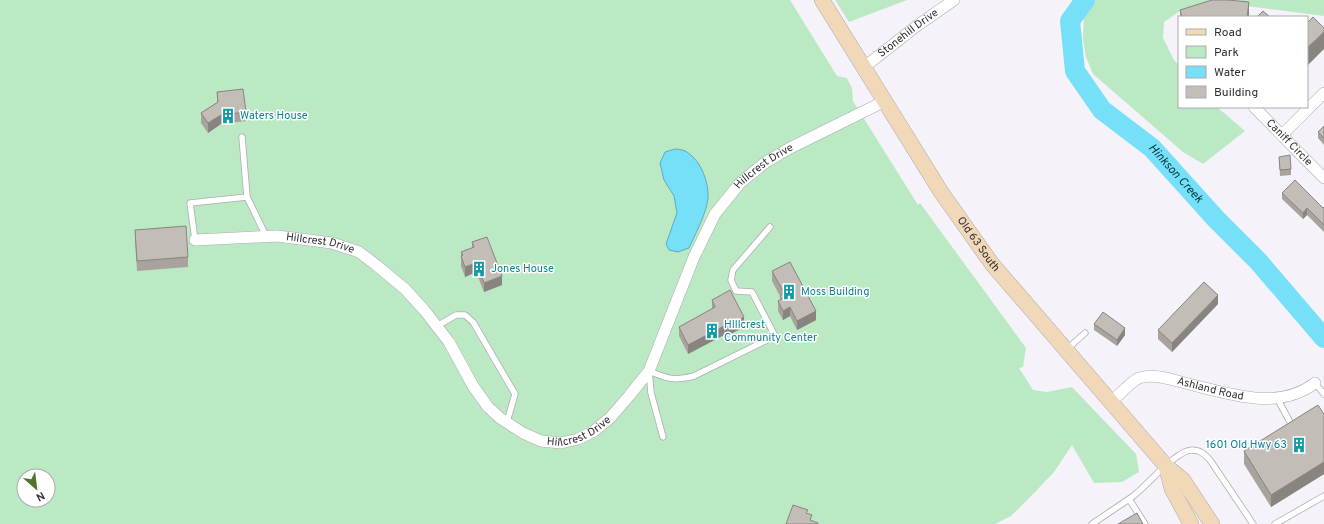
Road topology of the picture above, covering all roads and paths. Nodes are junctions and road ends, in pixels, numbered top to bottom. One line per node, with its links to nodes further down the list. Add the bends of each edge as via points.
1 (822, 0): 3 (main road, Old 63 South)
2 (954, 0): 3 (street, Stonehill Drive)
3 (863, 66): 5 (main road, Old 63 South)
4 (1324, 93): 7 (street)
5 (885, 101): 16 (main road, Old 63 South, via 941,192 992,264); 17 (street, Hillcrest Drive, via 790,148 766,162 740,183 715,214 694,257)
6 (1255, 108): 7 (street, Caniff Circle)
7 (1282, 135): 9 (street, Caniff Circle)
8 (242, 137): 10 (lane)
9 (1324, 178)
10 (247, 197): 12 (lane); 13 (lane, via 190,203)
11 (770, 227): 17 (lane, via 733,270 731,280 736,291 752,292 775,336 681,380)
12 (266, 237): 13 (street, Hillcrest Drive); 14 (street, Hillcrest Drive, via 332,243 359,252 405,289)
13 (194, 240)
14 (437, 326): 22 (street, Hillcrest Drive, via 481,398); 22 (lane, via 456,315 465,315 473,322 515,394)
15 (1085, 332): 16 (lane)
16 (1066, 351): 21 (main road, Old 63 South)
17 (649, 371): 22 (street, Hillcrest Drive, via 610,418 594,431 578,439 561,443 542,441 523,433); 24 (lane, via 651,393)
18 (1315, 383): 19 (lane); 20 (street, Ashland Road, via 1307,390 1290,397)
19 (1324, 394)
20 (1277, 398): 21 (street, Ashland Road, via 1250,398 1158,376 1138,378); 23 (lane)
21 (1111, 402): 25 (main road, Old 63 South)
22 (507, 422)
23 (1291, 424)
24 (664, 437)
25 (1166, 466): 27 (lane); 30 (main road, Old 63 South, via 1172,489); 31 (main road, Old 63 South, via 1183,480); 32 (lane, via 1191,450 1202,452)
26 (1324, 496): 33 (lane)
27 (1129, 499): 28 (lane); 29 (lane)
28 (1092, 524)
29 (1145, 524)
30 (1191, 524)
31 (1212, 524)
32 (1253, 524)
33 (1275, 524)

